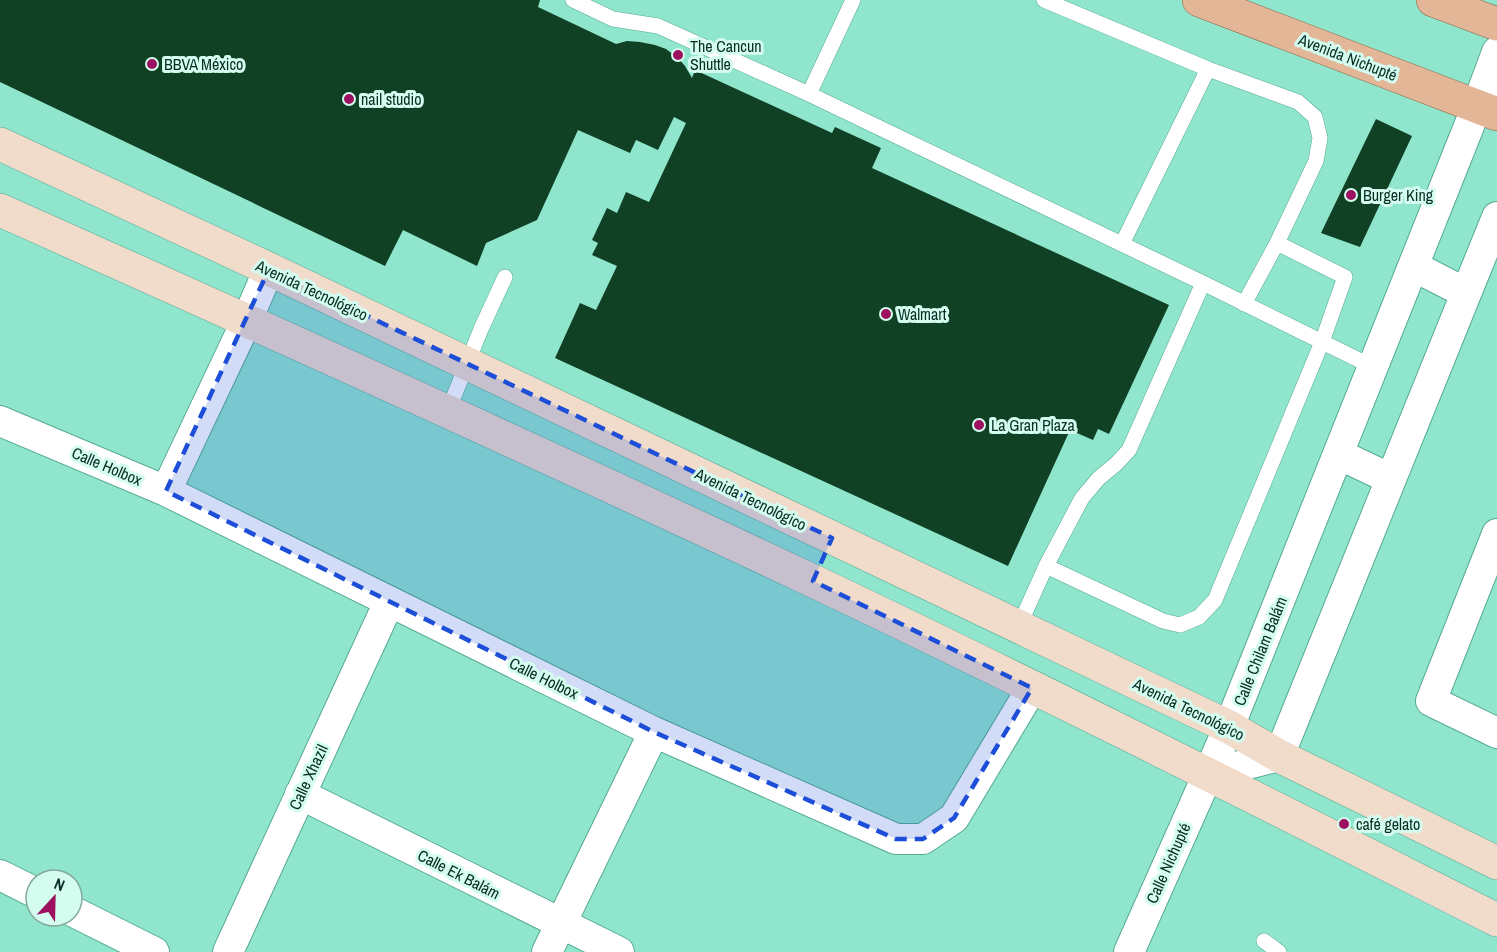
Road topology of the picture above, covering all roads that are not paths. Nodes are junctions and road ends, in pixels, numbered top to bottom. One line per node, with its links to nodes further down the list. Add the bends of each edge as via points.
1 (573, 0): 9 (lane, via 612,20 657,26)
2 (853, 0): 9 (lane)
3 (1044, 0): 8 (lane)
4 (1199, 0): 10 (main road, Avenida Nichupté)
5 (1433, 0): 6 (main road)
6 (1497, 24)
7 (1497, 52): 10 (street, Calle Chilam Balám)
8 (1208, 69): 14 (lane, via 1298,102 1315,117 1320,138 1316,161); 15 (lane)
9 (809, 94): 15 (lane)
10 (1487, 110): 16 (street, Calle Chilam Balám)
11 (0, 144): 17 (street, Avenida Tecnológico)
12 (0, 210): 22 (street)
13 (1497, 217): 20 (street)
14 (1276, 243): 21 (lane); 23 (lane, via 1345,278)
15 (1122, 244): 19 (lane)
16 (1413, 266): 20 (street); 25 (street, Calle Chilam Balám)
17 (269, 269): 22 (street); 24 (street, Avenida Tecnológico)
18 (505, 277): 24 (lane)
19 (1203, 283): 21 (lane); 33 (lane, via 1129,450 1082,498)
20 (1466, 293): 29 (street)
21 (1244, 304): 23 (lane)
22 (247, 320): 26 (street); 30 (street)
23 (1322, 342): 25 (lane); 33 (lane, via 1215,600 1199,617 1180,625 1163,621)
24 (468, 364): 26 (lane); 32 (street, Avenida Tecnológico)
25 (1373, 367): 28 (street, Calle Chilam Balám)
26 (448, 411): 34 (street)
27 (0, 421): 30 (street, Calle Holbox)
28 (1338, 454): 29 (street); 38 (street, Calle Chilam Balám)
29 (1391, 479): 41 (street)
30 (166, 491): 35 (street, Calle Holbox)
31 (1497, 534): 40 (street, via 1431,701)
32 (832, 538): 34 (street); 36 (street, Avenida Tecnológico)
33 (1046, 566): 36 (lane)
34 (813, 581): 37 (street)
35 (389, 602): 39 (street, Calle Holbox); 43 (street, Calle Xhazil)
36 (1019, 627): 38 (street, Avenida Tecnológico)
37 (1032, 688): 39 (street, Calle Holbox, via 954,818 924,838 896,839); 42 (street)
38 (1229, 727): 41 (street, Avenida Tecnológico); 42 (street, Calle Chilam Balám)
39 (654, 732): 49 (street)
40 (1497, 733)
41 (1279, 756): 42 (street); 44 (street, Avenida Tecnológico)
42 (1208, 774): 48 (street); 55 (street, Calle Nichupté)
43 (300, 794): 49 (street, Calle Ek Balám); 52 (street, Calle Xhazil)
44 (1497, 863)
45 (0, 875): 46 (street)
46 (24, 887)
47 (84, 917): 51 (street)
48 (1497, 920)
49 (561, 925): 53 (street); 54 (street, Calle Ek Balám)
50 (1264, 941): 56 (lane)
51 (154, 952)
52 (228, 952)
53 (547, 952)
54 (618, 952)
55 (1129, 952)
56 (1279, 952)

